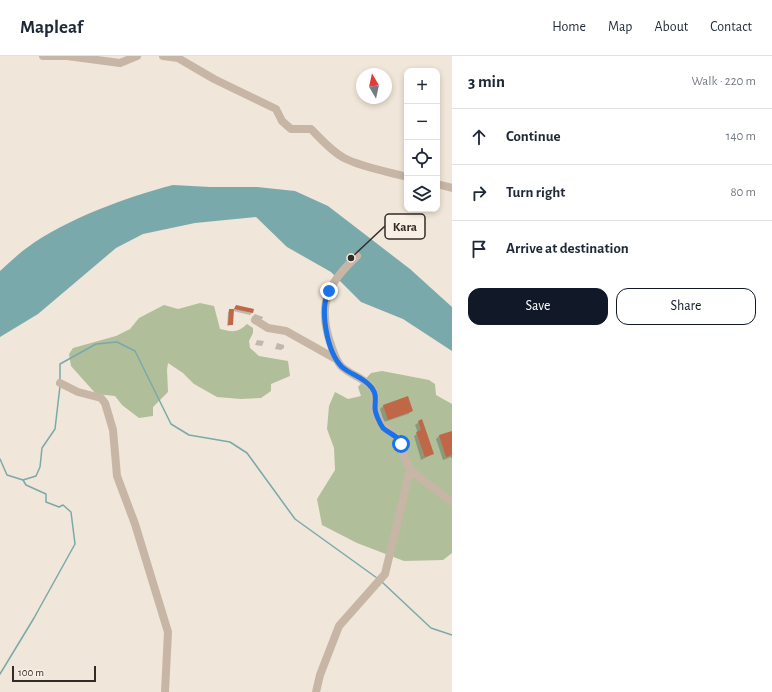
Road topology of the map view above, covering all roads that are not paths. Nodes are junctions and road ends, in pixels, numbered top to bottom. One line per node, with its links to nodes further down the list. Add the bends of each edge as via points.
1 (43, 56): 2 (street)
2 (65, 56): 3 (street, via 120,63)
3 (137, 56)
4 (163, 56): 5 (street, via 178,58 214,79 276,109 282,121 291,129 311,129 344,158)
5 (404, 177)
6 (440, 185): 7 (street)
7 (452, 188)
8 (357, 256): 10 (street, via 338,275 324,306 327,333)
9 (255, 320): 10 (street, via 268,328 286,331)
10 (336, 360): 12 (street, via 343,368 371,387 375,394 374,409 383,428 400,439)
11 (60, 383): 14 (street, via 78,392 101,398 105,403 114,438 117,476 135,524 168,632)
12 (410, 470): 13 (street); 15 (street, via 385,574 339,626 320,674)
13 (452, 502)
14 (165, 692)
15 (316, 692)

